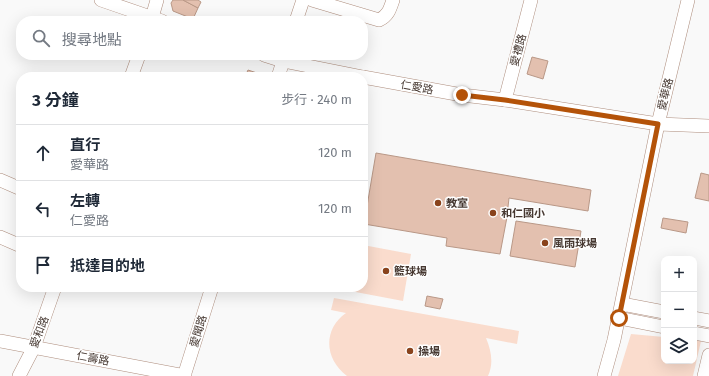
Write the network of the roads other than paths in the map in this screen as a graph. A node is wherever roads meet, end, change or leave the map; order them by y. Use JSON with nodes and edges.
{"nodes":[{"id":1,"x":101,"y":0,"type":"edge"},
{"id":2,"x":157,"y":0,"type":"edge"},
{"id":3,"x":303,"y":0,"type":"edge"},
{"id":4,"x":312,"y":0,"type":"edge"},
{"id":5,"x":393,"y":0,"type":"edge"},
{"id":6,"x":531,"y":0,"type":"edge"},
{"id":7,"x":688,"y":0,"type":"edge"},
{"id":8,"x":144,"y":16,"type":"edge"},
{"id":9,"x":155,"y":16,"type":"edge"},
{"id":10,"x":298,"y":16,"type":"edge"},
{"id":11,"x":366,"y":16,"type":"edge"},
{"id":12,"x":368,"y":17,"type":"edge"},
{"id":13,"x":137,"y":60,"type":"edge"},
{"id":14,"x":283,"y":60,"type":"edge"},
{"id":15,"x":292,"y":60,"type":"edge"},
{"id":16,"x":133,"y":72,"type":"edge"},
{"id":17,"x":280,"y":72,"type":"edge"},
{"id":18,"x":342,"y":72,"type":"edge"},
{"id":19,"x":368,"y":78,"type":"edge"},
{"id":20,"x":505,"y":100,"type":"junction"},
{"id":21,"x":658,"y":124,"type":"junction"},
{"id":22,"x":709,"y":126,"type":"edge"},
{"id":23,"x":0,"y":180,"type":"edge"},
{"id":24,"x":16,"y":187,"type":"edge"},
{"id":25,"x":0,"y":237,"type":"edge"},
{"id":26,"x":16,"y":244,"type":"edge"},
{"id":27,"x":53,"y":292,"type":"edge"},
{"id":28,"x":210,"y":292,"type":"edge"},
{"id":29,"x":622,"y":304,"type":"junction"},
{"id":30,"x":661,"y":311,"type":"edge"},
{"id":31,"x":619,"y":318,"type":"junction"},
{"id":32,"x":697,"y":319,"type":"edge"},
{"id":33,"x":709,"y":321,"type":"edge"},
{"id":34,"x":661,"y":326,"type":"edge"},
{"id":35,"x":697,"y":334,"type":"edge"},
{"id":36,"x":709,"y":336,"type":"edge"},
{"id":37,"x":0,"y":341,"type":"edge"},
{"id":38,"x":34,"y":347,"type":"junction"},
{"id":39,"x":709,"y":355,"type":"edge"},
{"id":40,"x":19,"y":376,"type":"edge"},
{"id":41,"x":184,"y":376,"type":"edge"},
{"id":42,"x":604,"y":376,"type":"edge"},
{"id":43,"x":704,"y":376,"type":"edge"}],
"edges":[{"from":1,"to":8,"type":"street"},
{"from":2,"to":9,"type":"street"},
{"from":3,"to":10,"type":"street"},
{"from":4,"to":11,"type":"street"},
{"from":5,"to":12,"type":"street"},
{"from":6,"to":20,"type":"street","name":"愛禮路"},
{"from":7,"to":21,"type":"street","name":"愛華路"},
{"from":13,"to":16,"type":"street"},
{"from":14,"to":17,"type":"street"},
{"from":15,"to":18,"type":"street","name":"仁愛路"},
{"from":19,"to":20,"type":"street","name":"仁愛路"},
{"from":20,"to":21,"type":"street","name":"仁愛路"},
{"from":21,"to":22,"type":"street","name":"仁愛路"},
{"from":21,"to":29,"type":"street","name":"愛華路"},
{"from":23,"to":24,"type":"street"},
{"from":25,"to":26,"type":"street"},
{"from":27,"to":38,"type":"street","name":"愛和路"},
{"from":28,"to":41,"type":"street","name":"愛聞路"},
{"from":29,"to":30,"type":"street"},
{"from":29,"to":31,"type":"street","name":"愛華路"},
{"from":31,"to":34,"type":"street"},
{"from":31,"to":42,"type":"street","name":"愛華路"},
{"from":32,"to":33,"type":"street"},
{"from":35,"to":36,"type":"street"},
{"from":37,"to":38,"type":"street","name":"仁壽路"},
{"from":38,"to":40,"type":"street","name":"愛和路"},
{"from":38,"to":41,"type":"street","name":"仁壽路"},
{"from":39,"to":43,"type":"street"}]}
